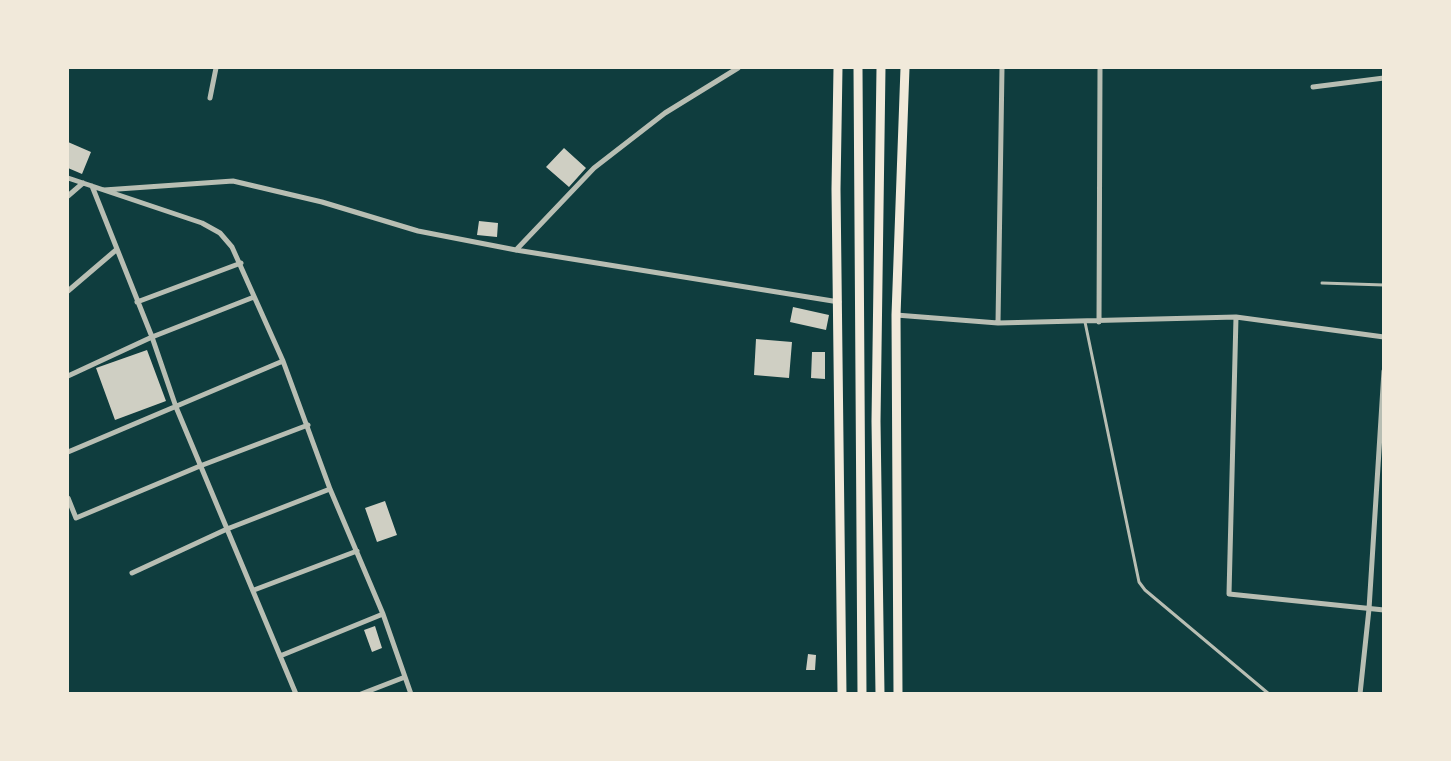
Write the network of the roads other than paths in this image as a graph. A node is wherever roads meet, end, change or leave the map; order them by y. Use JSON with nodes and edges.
{"nodes":[{"id":1,"x":216,"y":68,"type":"edge"},
{"id":2,"x":738,"y":68,"type":"edge"},
{"id":3,"x":838,"y":68,"type":"edge"},
{"id":4,"x":858,"y":68,"type":"edge"},
{"id":5,"x":881,"y":68,"type":"edge"},
{"id":6,"x":905,"y":68,"type":"edge"},
{"id":7,"x":1002,"y":68,"type":"edge"},
{"id":8,"x":1100,"y":68,"type":"edge"},
{"id":9,"x":1384,"y":78,"type":"edge"},
{"id":10,"x":1313,"y":86,"type":"dead end"},
{"id":11,"x":210,"y":98,"type":"dead end"},
{"id":12,"x":68,"y":178,"type":"edge"},
{"id":13,"x":83,"y":183,"type":"junction"},
{"id":14,"x":92,"y":186,"type":"junction"},
{"id":15,"x":104,"y":190,"type":"junction"},
{"id":16,"x":68,"y":196,"type":"edge"},
{"id":17,"x":116,"y":250,"type":"junction"},
{"id":18,"x":516,"y":250,"type":"junction"},
{"id":19,"x":241,"y":263,"type":"junction"},
{"id":20,"x":1322,"y":283,"type":"dead end"},
{"id":21,"x":1384,"y":286,"type":"edge"},
{"id":22,"x":68,"y":291,"type":"edge"},
{"id":23,"x":254,"y":297,"type":"junction"},
{"id":24,"x":137,"y":302,"type":"junction"},
{"id":25,"x":839,"y":302,"type":"junction"},
{"id":26,"x":896,"y":315,"type":"junction"},
{"id":27,"x":1236,"y":317,"type":"junction"},
{"id":28,"x":1085,"y":322,"type":"junction"},
{"id":29,"x":1099,"y":322,"type":"junction"},
{"id":30,"x":998,"y":323,"type":"junction"},
{"id":31,"x":152,"y":337,"type":"junction"},
{"id":32,"x":1384,"y":337,"type":"edge"},
{"id":33,"x":283,"y":361,"type":"junction"},
{"id":34,"x":1384,"y":371,"type":"edge"},
{"id":35,"x":68,"y":376,"type":"edge"},
{"id":36,"x":176,"y":406,"type":"junction"},
{"id":37,"x":308,"y":425,"type":"junction"},
{"id":38,"x":68,"y":452,"type":"edge"},
{"id":39,"x":200,"y":466,"type":"junction"},
{"id":40,"x":330,"y":489,"type":"junction"},
{"id":41,"x":68,"y":498,"type":"edge"},
{"id":42,"x":227,"y":529,"type":"junction"},
{"id":43,"x":357,"y":551,"type":"junction"},
{"id":44,"x":132,"y":573,"type":"dead end"},
{"id":45,"x":254,"y":590,"type":"junction"},
{"id":46,"x":1370,"y":609,"type":"junction"},
{"id":47,"x":1384,"y":610,"type":"edge"},
{"id":48,"x":383,"y":614,"type":"junction"},
{"id":49,"x":280,"y":656,"type":"junction"},
{"id":50,"x":405,"y":678,"type":"junction"},
{"id":51,"x":296,"y":694,"type":"edge"},
{"id":52,"x":361,"y":694,"type":"edge"},
{"id":53,"x":411,"y":694,"type":"edge"},
{"id":54,"x":842,"y":694,"type":"edge"},
{"id":55,"x":862,"y":694,"type":"edge"},
{"id":56,"x":880,"y":694,"type":"edge"},
{"id":57,"x":898,"y":694,"type":"edge"},
{"id":58,"x":1269,"y":694,"type":"edge"},
{"id":59,"x":1360,"y":694,"type":"edge"}],
"edges":[{"from":1,"to":11,"type":"street"},
{"from":2,"to":18,"type":"street"},
{"from":3,"to":25,"type":"main road"},
{"from":4,"to":55,"type":"main road"},
{"from":5,"to":56,"type":"main road"},
{"from":6,"to":26,"type":"main road"},
{"from":7,"to":30,"type":"street"},
{"from":8,"to":29,"type":"street"},
{"from":9,"to":10,"type":"street"},
{"from":12,"to":13,"type":"street"},
{"from":13,"to":14,"type":"street"},
{"from":13,"to":16,"type":"street"},
{"from":14,"to":15,"type":"street"},
{"from":14,"to":17,"type":"street"},
{"from":15,"to":18,"type":"street"},
{"from":15,"to":19,"type":"street"},
{"from":17,"to":22,"type":"street"},
{"from":17,"to":24,"type":"street"},
{"from":18,"to":25,"type":"street"},
{"from":19,"to":23,"type":"street"},
{"from":19,"to":24,"type":"street"},
{"from":20,"to":21,"type":"lane"},
{"from":23,"to":31,"type":"street"},
{"from":23,"to":33,"type":"street"},
{"from":24,"to":31,"type":"street"},
{"from":25,"to":54,"type":"main road"},
{"from":26,"to":30,"type":"street"},
{"from":26,"to":57,"type":"main road"},
{"from":27,"to":29,"type":"street"},
{"from":27,"to":32,"type":"street"},
{"from":27,"to":46,"type":"street"},
{"from":28,"to":29,"type":"street"},
{"from":28,"to":30,"type":"street"},
{"from":28,"to":58,"type":"lane"},
{"from":31,"to":35,"type":"street"},
{"from":31,"to":36,"type":"street"},
{"from":33,"to":36,"type":"street"},
{"from":33,"to":37,"type":"street"},
{"from":34,"to":46,"type":"street"},
{"from":36,"to":38,"type":"street"},
{"from":36,"to":39,"type":"street"},
{"from":37,"to":39,"type":"street"},
{"from":37,"to":40,"type":"street"},
{"from":39,"to":41,"type":"street"},
{"from":39,"to":42,"type":"street"},
{"from":40,"to":42,"type":"street"},
{"from":40,"to":43,"type":"street"},
{"from":42,"to":44,"type":"street"},
{"from":42,"to":45,"type":"street"},
{"from":43,"to":45,"type":"street"},
{"from":43,"to":48,"type":"street"},
{"from":45,"to":49,"type":"street"},
{"from":46,"to":47,"type":"street"},
{"from":46,"to":59,"type":"street"},
{"from":48,"to":49,"type":"street"},
{"from":48,"to":50,"type":"street"},
{"from":49,"to":51,"type":"street"},
{"from":50,"to":52,"type":"street"},
{"from":50,"to":53,"type":"street"}]}
